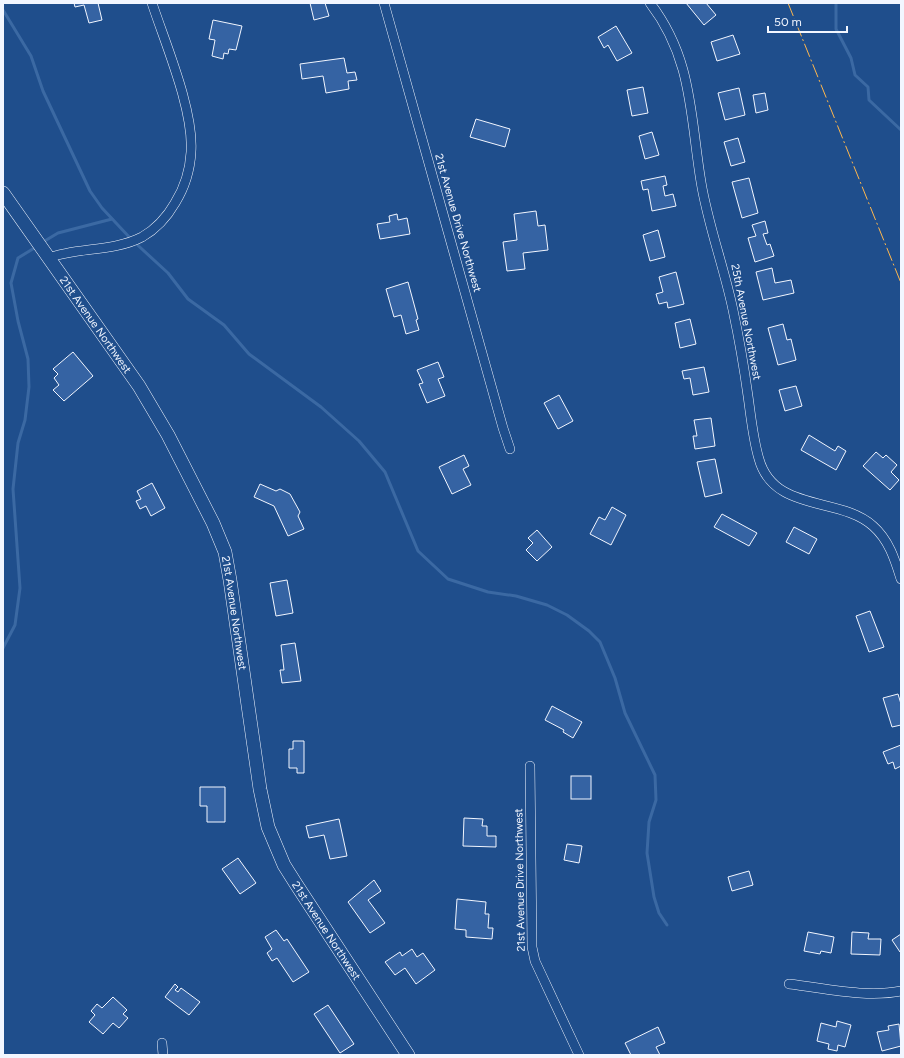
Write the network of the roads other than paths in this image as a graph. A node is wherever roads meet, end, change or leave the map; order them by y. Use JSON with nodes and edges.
{"nodes":[{"id":1,"x":152,"y":3,"type":"edge"},
{"id":2,"x":384,"y":3,"type":"edge"},
{"id":3,"x":650,"y":3,"type":"edge"},
{"id":4,"x":3,"y":193,"type":"edge"},
{"id":5,"x":48,"y":258,"type":"junction"},
{"id":6,"x":510,"y":449,"type":"dead end"},
{"id":7,"x":901,"y":579,"type":"edge"},
{"id":8,"x":530,"y":766,"type":"dead end"},
{"id":9,"x":789,"y":984,"type":"dead end"},
{"id":10,"x":901,"y":991,"type":"edge"},
{"id":11,"x":162,"y":1043,"type":"dead end"},
{"id":12,"x":163,"y":1055,"type":"edge"},
{"id":13,"x":408,"y":1055,"type":"edge"},
{"id":14,"x":579,"y":1055,"type":"edge"}],
"edges":[{"from":1,"to":5,"type":"street"},
{"from":2,"to":6,"type":"street","name":"21st Avenue Drive Northwest"},
{"from":3,"to":7,"type":"street","name":"25th Avenue Northwest"},
{"from":4,"to":5,"type":"street","name":"21st Avenue Northwest"},
{"from":5,"to":13,"type":"street","name":"21st Avenue Northwest"},
{"from":8,"to":14,"type":"street","name":"21st Avenue Drive Northwest"},
{"from":9,"to":10,"type":"street"},
{"from":11,"to":12,"type":"street"}]}
